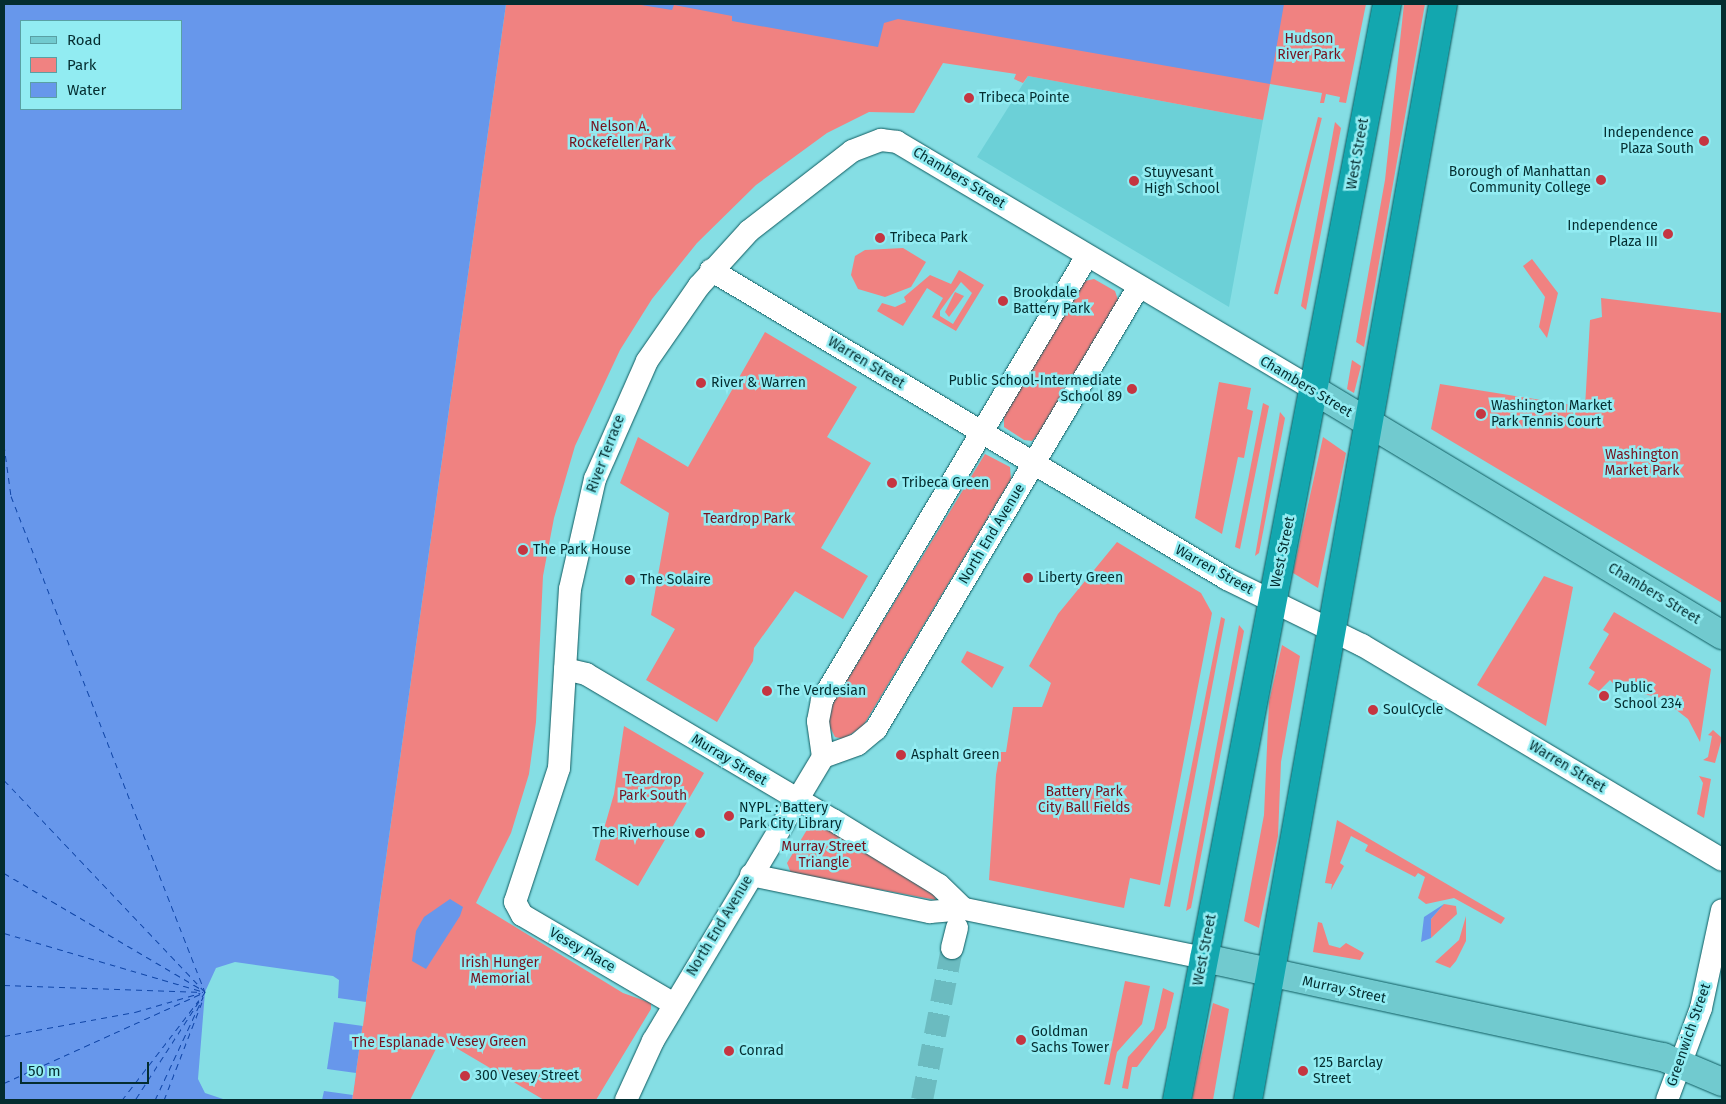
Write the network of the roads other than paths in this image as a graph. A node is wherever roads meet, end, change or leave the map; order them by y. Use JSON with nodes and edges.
{"nodes":[{"id":1,"x":1386,"y":4,"type":"edge"},
{"id":2,"x":1443,"y":4,"type":"edge"},
{"id":3,"x":890,"y":140,"type":"joint"},
{"id":4,"x":1087,"y":256,"type":"junction"},
{"id":5,"x":711,"y":270,"type":"junction"},
{"id":6,"x":1139,"y":286,"type":"junction"},
{"id":7,"x":1314,"y":390,"type":"junction"},
{"id":8,"x":1371,"y":425,"type":"junction"},
{"id":9,"x":980,"y":432,"type":"junction"},
{"id":10,"x":1034,"y":464,"type":"junction"},
{"id":11,"x":1272,"y":602,"type":"junction"},
{"id":12,"x":1332,"y":630,"type":"junction"},
{"id":13,"x":1722,"y":635,"type":"edge"},
{"id":14,"x":565,"y":669,"type":"junction"},
{"id":15,"x":823,"y":757,"type":"junction"},
{"id":16,"x":797,"y":800,"type":"junction"},
{"id":17,"x":1722,"y":860,"type":"edge"},
{"id":18,"x":750,"y":875,"type":"junction"},
{"id":19,"x":521,"y":881,"type":"joint"},
{"id":20,"x":1722,"y":910,"type":"edge"},
{"id":21,"x":957,"y":928,"type":"junction"},
{"id":22,"x":1204,"y":958,"type":"junction"},
{"id":23,"x":1271,"y":974,"type":"junction"},
{"id":24,"x":674,"y":1004,"type":"junction"},
{"id":25,"x":1681,"y":1063,"type":"junction"},
{"id":26,"x":1722,"y":1082,"type":"edge"},
{"id":27,"x":624,"y":1099,"type":"edge"},
{"id":28,"x":1176,"y":1100,"type":"edge"},
{"id":29,"x":1248,"y":1100,"type":"edge"},
{"id":30,"x":1667,"y":1100,"type":"edge"}],
"edges":[{"from":1,"to":7,"type":"highway","name":"West Street"},
{"from":2,"to":8,"type":"highway"},
{"from":3,"to":4,"type":"street","name":"Chambers Street"},
{"from":3,"to":5,"type":"street","name":"River Terrace"},
{"from":4,"to":6,"type":"street","name":"Chambers Street"},
{"from":4,"to":9,"type":"street"},
{"from":5,"to":9,"type":"street","name":"Warren Street"},
{"from":5,"to":14,"type":"street","name":"River Terrace"},
{"from":6,"to":7,"type":"street","name":"Chambers Street"},
{"from":6,"to":10,"type":"street","name":"North End Avenue"},
{"from":7,"to":8,"type":"main road","name":"Chambers Street"},
{"from":7,"to":11,"type":"highway","name":"West Street"},
{"from":8,"to":12,"type":"highway"},
{"from":8,"to":13,"type":"main road","name":"Chambers Street"},
{"from":9,"to":10,"type":"street","name":"Warren Street"},
{"from":9,"to":15,"type":"street"},
{"from":10,"to":11,"type":"street","name":"Warren Street"},
{"from":10,"to":15,"type":"street","name":"North End Avenue"},
{"from":11,"to":12,"type":"street","name":"Warren Street"},
{"from":11,"to":22,"type":"highway","name":"West Street"},
{"from":12,"to":17,"type":"street","name":"Warren Street"},
{"from":12,"to":23,"type":"highway"},
{"from":14,"to":16,"type":"street","name":"Murray Street"},
{"from":14,"to":19,"type":"street","name":"River Terrace"},
{"from":15,"to":16,"type":"street","name":"North End Avenue"},
{"from":16,"to":18,"type":"street","name":"North End Avenue"},
{"from":16,"to":21,"type":"street","name":"Murray Street"},
{"from":18,"to":21,"type":"street","name":"Murray Street"},
{"from":18,"to":24,"type":"street","name":"North End Avenue"},
{"from":19,"to":24,"type":"street","name":"Vesey Place"},
{"from":20,"to":25,"type":"street","name":"Greenwich Street"},
{"from":21,"to":22,"type":"street","name":"Murray Street"},
{"from":22,"to":23,"type":"main road","name":"Murray Street"},
{"from":22,"to":28,"type":"highway","name":"West Street"},
{"from":23,"to":25,"type":"main road","name":"Murray Street"},
{"from":23,"to":29,"type":"highway"},
{"from":24,"to":27,"type":"street","name":"North End Avenue"},
{"from":25,"to":26,"type":"main road","name":"Murray Street"},
{"from":25,"to":30,"type":"street","name":"Greenwich Street"}]}
